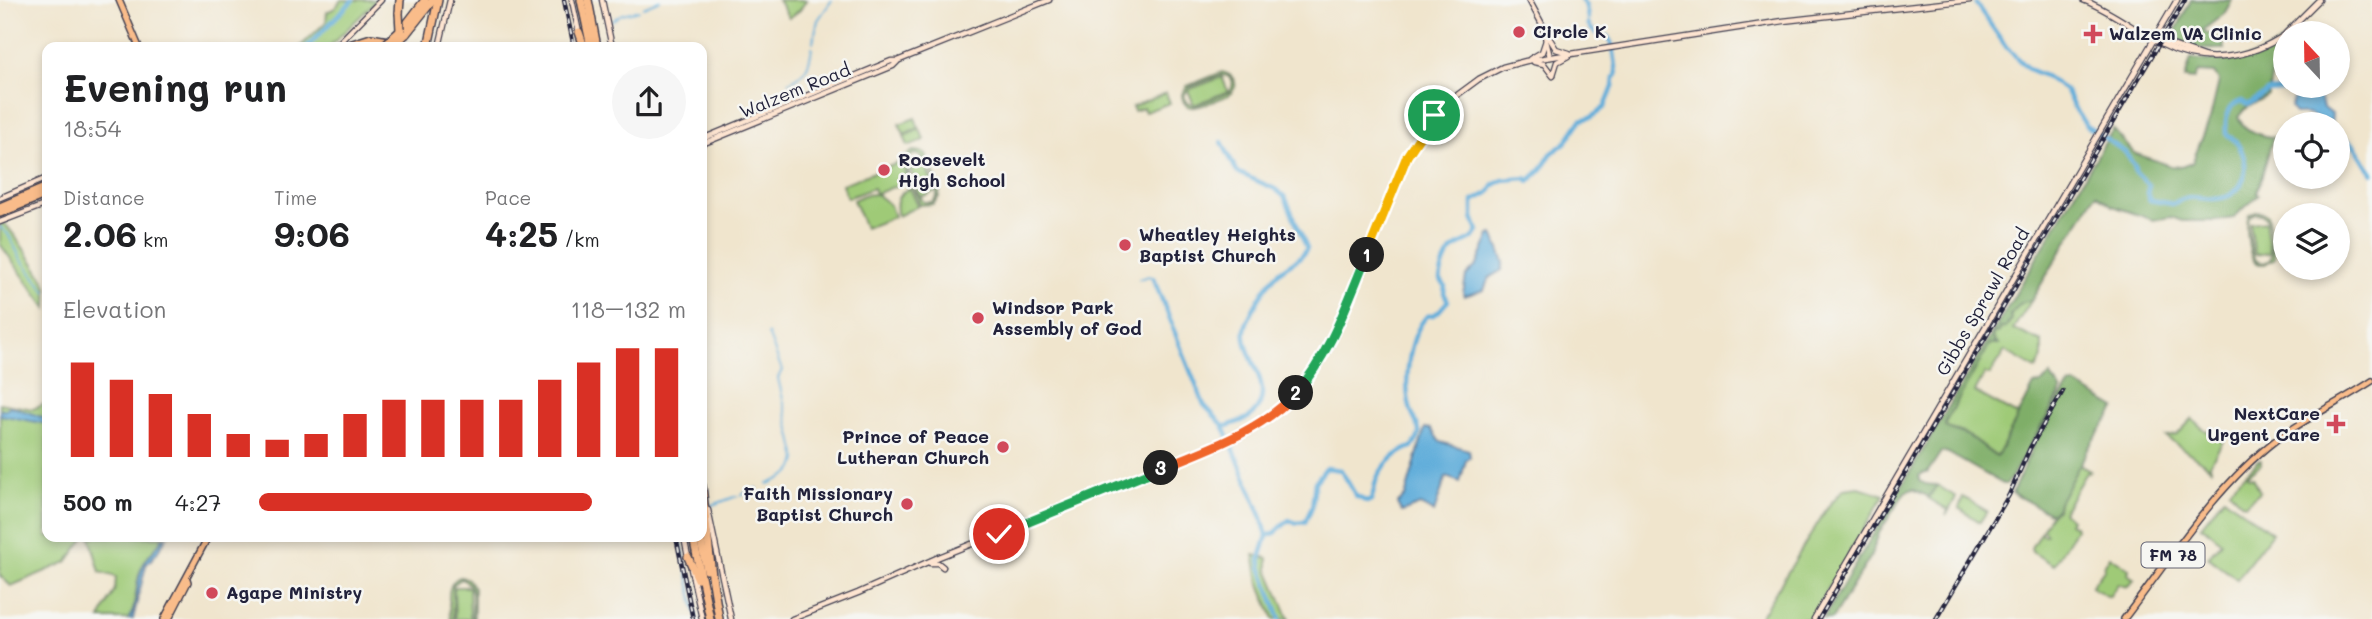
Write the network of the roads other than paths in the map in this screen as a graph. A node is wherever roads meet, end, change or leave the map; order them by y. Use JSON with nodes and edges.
{"nodes":[{"id":1,"x":119,"y":0,"type":"edge"},
{"id":2,"x":382,"y":0,"type":"edge"},
{"id":3,"x":425,"y":0,"type":"edge"},
{"id":4,"x":435,"y":0,"type":"edge"},
{"id":5,"x":450,"y":0,"type":"edge"},
{"id":6,"x":572,"y":0,"type":"edge"},
{"id":7,"x":581,"y":0,"type":"edge"},
{"id":8,"x":588,"y":0,"type":"edge"},
{"id":9,"x":602,"y":0,"type":"edge"},
{"id":10,"x":1049,"y":0,"type":"edge"},
{"id":11,"x":1529,"y":0,"type":"edge"},
{"id":12,"x":1970,"y":0,"type":"edge"},
{"id":13,"x":2083,"y":0,"type":"edge"},
{"id":14,"x":2177,"y":0,"type":"edge"},
{"id":15,"x":2319,"y":0,"type":"edge"},
{"id":16,"x":400,"y":5,"type":"edge"},
{"id":17,"x":2299,"y":21,"type":"edge"},
{"id":18,"x":1544,"y":28,"type":"junction"},
{"id":19,"x":2159,"y":30,"type":"junction"},
{"id":20,"x":404,"y":32,"type":"junction"},
{"id":21,"x":579,"y":32,"type":"joint"},
{"id":22,"x":2142,"y":32,"type":"junction"},
{"id":23,"x":1546,"y":38,"type":"junction"},
{"id":24,"x":2157,"y":40,"type":"junction"},
{"id":25,"x":137,"y":42,"type":"edge"},
{"id":26,"x":340,"y":42,"type":"edge"},
{"id":27,"x":359,"y":42,"type":"edge"},
{"id":28,"x":389,"y":42,"type":"edge"},
{"id":29,"x":391,"y":42,"type":"edge"},
{"id":30,"x":395,"y":42,"type":"edge"},
{"id":31,"x":402,"y":42,"type":"edge"},
{"id":32,"x":429,"y":42,"type":"edge"},
{"id":33,"x":440,"y":42,"type":"edge"},
{"id":34,"x":582,"y":42,"type":"edge"},
{"id":35,"x":590,"y":42,"type":"edge"},
{"id":36,"x":596,"y":42,"type":"edge"},
{"id":37,"x":610,"y":42,"type":"edge"},
{"id":38,"x":2273,"y":42,"type":"edge"},
{"id":39,"x":2148,"y":48,"type":"junction"},
{"id":40,"x":1573,"y":53,"type":"junction"},
{"id":41,"x":1550,"y":57,"type":"junction"},
{"id":42,"x":897,"y":61,"type":"junction"},
{"id":43,"x":1526,"y":61,"type":"junction"},
{"id":44,"x":839,"y":84,"type":"junction"},
{"id":45,"x":824,"y":95,"type":"junction"},
{"id":46,"x":738,"y":125,"type":"junction"},
{"id":47,"x":724,"y":135,"type":"junction"},
{"id":48,"x":707,"y":139,"type":"edge"},
{"id":49,"x":707,"y":140,"type":"edge"},
{"id":50,"x":42,"y":180,"type":"edge"},
{"id":51,"x":42,"y":189,"type":"edge"},
{"id":52,"x":42,"y":196,"type":"edge"},
{"id":53,"x":0,"y":198,"type":"edge"},
{"id":54,"x":0,"y":205,"type":"edge"},
{"id":55,"x":42,"y":206,"type":"edge"},
{"id":56,"x":0,"y":213,"type":"edge"},
{"id":57,"x":1,"y":222,"type":"edge"},
{"id":58,"x":2372,"y":382,"type":"edge"},
{"id":59,"x":1247,"y":431,"type":"junction"},
{"id":60,"x":1218,"y":445,"type":"junction"},
{"id":61,"x":707,"y":507,"type":"edge"},
{"id":62,"x":707,"y":535,"type":"edge"},
{"id":63,"x":206,"y":542,"type":"edge"},
{"id":64,"x":685,"y":542,"type":"edge"},
{"id":65,"x":694,"y":542,"type":"edge"},
{"id":66,"x":701,"y":542,"type":"edge"},
{"id":67,"x":688,"y":557,"type":"junction"},
{"id":68,"x":919,"y":565,"type":"junction"},
{"id":69,"x":943,"y":567,"type":"dead end"},
{"id":70,"x":705,"y":596,"type":"junction"},
{"id":71,"x":166,"y":619,"type":"edge"},
{"id":72,"x":702,"y":619,"type":"edge"},
{"id":73,"x":710,"y":619,"type":"edge"},
{"id":74,"x":718,"y":619,"type":"edge"},
{"id":75,"x":731,"y":619,"type":"edge"},
{"id":76,"x":792,"y":619,"type":"edge"},
{"id":77,"x":1814,"y":619,"type":"edge"},
{"id":78,"x":2124,"y":619,"type":"edge"}],
"edges":[{"from":1,"to":25,"type":"main road"},
{"from":2,"to":26,"type":"main road"},
{"from":3,"to":20,"type":"highway"},
{"from":4,"to":20,"type":"highway"},
{"from":4,"to":32,"type":"highway"},
{"from":5,"to":33,"type":"main road"},
{"from":6,"to":21,"type":"main road"},
{"from":7,"to":35,"type":"highway"},
{"from":8,"to":36,"type":"highway"},
{"from":9,"to":37,"type":"main road"},
{"from":10,"to":42,"type":"main road","name":"Walzem Road"},
{"from":11,"to":18,"type":"main road"},
{"from":12,"to":40,"type":"main road"},
{"from":13,"to":22,"type":"main road"},
{"from":14,"to":19,"type":"main road","name":"Gibbs Sprawl Road"},
{"from":15,"to":17,"type":"main road"},
{"from":16,"to":31,"type":"highway","bridge":true},
{"from":18,"to":23,"type":"main road"},
{"from":18,"to":40,"type":"main road"},
{"from":19,"to":22,"type":"main road"},
{"from":19,"to":24,"type":"main road","name":"Gibbs Sprawl Road"},
{"from":20,"to":28,"type":"highway","bridge":true},
{"from":20,"to":30,"type":"highway","bridge":true},
{"from":21,"to":34,"type":"highway"},
{"from":22,"to":24,"type":"main road"},
{"from":22,"to":39,"type":"main road"},
{"from":23,"to":41,"type":"main road"},
{"from":23,"to":43,"type":"main road"},
{"from":24,"to":38,"type":"main road"},
{"from":24,"to":39,"type":"main road","name":"Gibbs Sprawl Road"},
{"from":27,"to":29,"type":"highway"},
{"from":39,"to":77,"type":"main road","name":"Gibbs Sprawl Road"},
{"from":40,"to":41,"type":"main road"},
{"from":40,"to":43,"type":"main road"},
{"from":41,"to":43,"type":"main road"},
{"from":42,"to":44,"type":"main road","name":"Walzem Road"},
{"from":42,"to":45,"type":"main road","name":"Walzem Road"},
{"from":43,"to":59,"type":"main road"},
{"from":44,"to":45,"type":"main road"},
{"from":44,"to":46,"type":"main road","name":"Walzem Road"},
{"from":45,"to":47,"type":"main road","name":"Walzem Road"},
{"from":46,"to":47,"type":"main road"},
{"from":46,"to":48,"type":"main road","name":"Walzem Road"},
{"from":47,"to":49,"type":"main road","name":"Walzem Road"},
{"from":50,"to":53,"type":"main road"},
{"from":51,"to":54,"type":"highway"},
{"from":52,"to":56,"type":"highway"},
{"from":55,"to":57,"type":"main road"},
{"from":58,"to":78,"type":"main road","number":"FM 78"},
{"from":59,"to":60,"type":"main road"},
{"from":59,"to":60,"type":"main road"},
{"from":60,"to":68,"type":"main road"},
{"from":61,"to":75,"type":"main road"},
{"from":62,"to":74,"type":"highway"},
{"from":63,"to":71,"type":"main road"},
{"from":64,"to":67,"type":"main road"},
{"from":65,"to":70,"type":"highway"},
{"from":66,"to":74,"type":"highway"},
{"from":67,"to":70,"type":"highway"},
{"from":67,"to":72,"type":"main road"},
{"from":68,"to":69,"type":"main road"},
{"from":68,"to":76,"type":"main road"},
{"from":70,"to":73,"type":"highway"}]}
